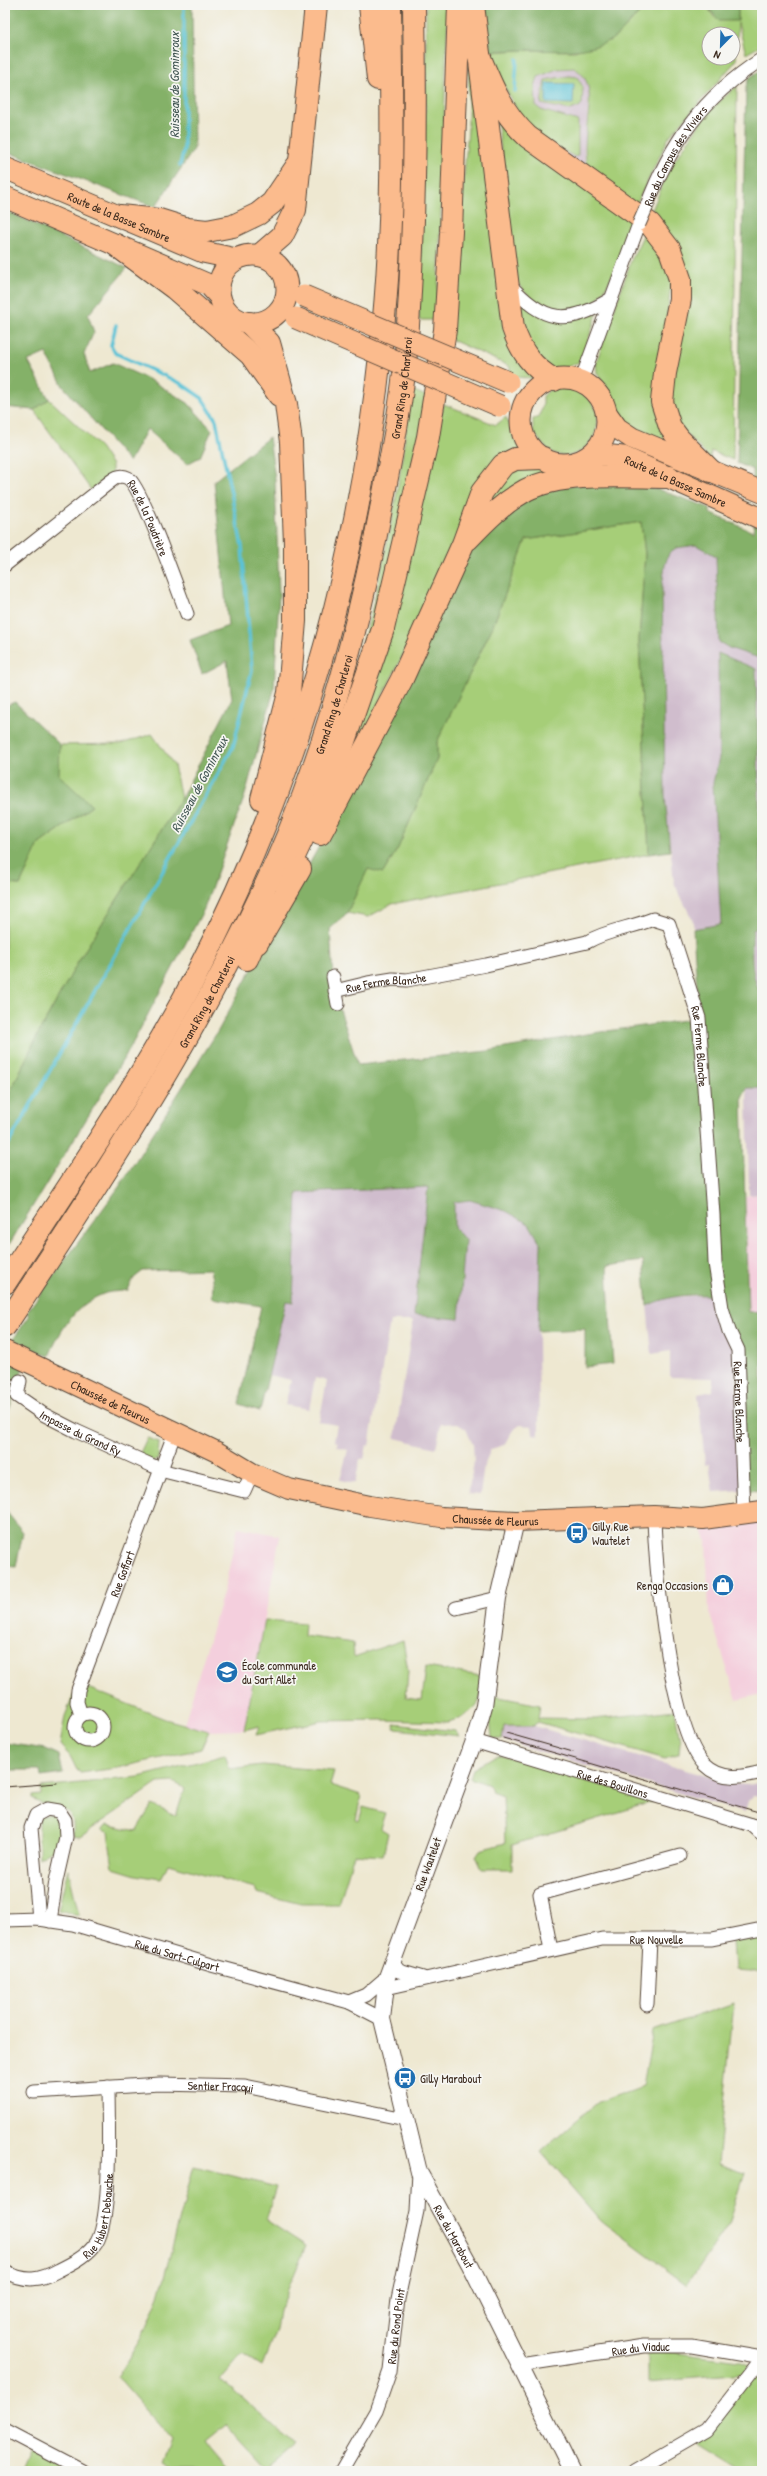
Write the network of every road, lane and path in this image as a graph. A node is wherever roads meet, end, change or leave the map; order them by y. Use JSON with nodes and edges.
{"nodes":[{"id":1,"x":316,"y":5,"type":"edge"},
{"id":2,"x":370,"y":5,"type":"edge"},
{"id":3,"x":390,"y":5,"type":"edge"},
{"id":4,"x":414,"y":5,"type":"edge"},
{"id":5,"x":459,"y":5,"type":"edge"},
{"id":6,"x":473,"y":5,"type":"edge"},
{"id":7,"x":478,"y":53,"type":"junction"},
{"id":8,"x":762,"y":59,"type":"edge"},
{"id":9,"x":390,"y":151,"type":"junction"},
{"id":10,"x":298,"y":165,"type":"junction"},
{"id":11,"x":5,"y":168,"type":"edge"},
{"id":12,"x":5,"y":197,"type":"edge"},
{"id":13,"x":120,"y":216,"type":"junction"},
{"id":14,"x":116,"y":245,"type":"junction"},
{"id":15,"x":260,"y":255,"type":"junction"},
{"id":16,"x":236,"y":259,"type":"junction"},
{"id":17,"x":286,"y":282,"type":"junction"},
{"id":18,"x":509,"y":283,"type":"junction"},
{"id":19,"x":220,"y":296,"type":"junction"},
{"id":20,"x":611,"y":298,"type":"junction"},
{"id":21,"x":272,"y":317,"type":"junction"},
{"id":22,"x":249,"y":323,"type":"junction"},
{"id":23,"x":581,"y":381,"type":"junction"},
{"id":24,"x":548,"y":382,"type":"junction"},
{"id":25,"x":286,"y":404,"type":"junction"},
{"id":26,"x":607,"y":414,"type":"junction"},
{"id":27,"x":521,"y":423,"type":"junction"},
{"id":28,"x":588,"y":457,"type":"junction"},
{"id":29,"x":543,"y":458,"type":"junction"},
{"id":30,"x":711,"y":471,"type":"junction"},
{"id":31,"x":669,"y":477,"type":"junction"},
{"id":32,"x":762,"y":492,"type":"edge"},
{"id":33,"x":762,"y":519,"type":"edge"},
{"id":34,"x":463,"y":544,"type":"junction"},
{"id":35,"x":5,"y":566,"type":"edge"},
{"id":36,"x":187,"y":614,"type":"dead end"},
{"id":37,"x":244,"y":877,"type":"junction"},
{"id":38,"x":247,"y":959,"type":"junction"},
{"id":39,"x":333,"y":977,"type":"dead end"},
{"id":40,"x":216,"y":988,"type":"junction"},
{"id":41,"x":335,"y":991,"type":"junction"},
{"id":42,"x":338,"y":1004,"type":"dead end"},
{"id":43,"x":5,"y":1283,"type":"edge"},
{"id":44,"x":5,"y":1326,"type":"edge"},
{"id":45,"x":5,"y":1351,"type":"edge"},
{"id":46,"x":20,"y":1381,"type":"dead end"},
{"id":47,"x":175,"y":1432,"type":"junction"},
{"id":48,"x":216,"y":1452,"type":"junction"},
{"id":49,"x":161,"y":1468,"type":"junction"},
{"id":50,"x":252,"y":1473,"type":"junction"},
{"id":51,"x":338,"y":1499,"type":"junction"},
{"id":52,"x":753,"y":1506,"type":"edge"},
{"id":53,"x":654,"y":1516,"type":"junction"},
{"id":54,"x":516,"y":1521,"type":"junction"},
{"id":55,"x":498,"y":1598,"type":"junction"},
{"id":56,"x":456,"y":1608,"type":"dead end"},
{"id":57,"x":81,"y":1716,"type":"dead end"},
{"id":58,"x":474,"y":1741,"type":"junction"},
{"id":59,"x":762,"y":1772,"type":"edge"},
{"id":60,"x":757,"y":1826,"type":"edge"},
{"id":61,"x":762,"y":1834,"type":"edge"},
{"id":62,"x":680,"y":1856,"type":"dead end"},
{"id":63,"x":5,"y":1920,"type":"edge"},
{"id":64,"x":44,"y":1920,"type":"junction"},
{"id":65,"x":762,"y":1929,"type":"edge"},
{"id":66,"x":650,"y":1940,"type":"junction"},
{"id":67,"x":551,"y":1950,"type":"junction"},
{"id":68,"x":388,"y":1976,"type":"junction"},
{"id":69,"x":423,"y":1978,"type":"junction"},
{"id":70,"x":349,"y":2002,"type":"junction"},
{"id":71,"x":647,"y":2004,"type":"dead end"},
{"id":72,"x":382,"y":2019,"type":"junction"},
{"id":73,"x":108,"y":2087,"type":"junction"},
{"id":74,"x":34,"y":2092,"type":"dead end"},
{"id":75,"x":405,"y":2119,"type":"junction"},
{"id":76,"x":419,"y":2172,"type":"junction"},
{"id":77,"x":5,"y":2272,"type":"edge"},
{"id":78,"x":762,"y":2358,"type":"edge"},
{"id":79,"x":520,"y":2365,"type":"junction"},
{"id":80,"x":5,"y":2430,"type":"edge"},
{"id":81,"x":83,"y":2471,"type":"edge"},
{"id":82,"x":341,"y":2471,"type":"edge"},
{"id":83,"x":572,"y":2471,"type":"edge"},
{"id":84,"x":635,"y":2471,"type":"edge"}],
"edges":[{"from":1,"to":10,"type":"highway"},
{"from":2,"to":9,"type":"highway"},
{"from":3,"to":9,"type":"highway","name":"Grand Ring de Charleroi"},
{"from":4,"to":40,"type":"highway","name":"Grand Ring de Charleroi"},
{"from":5,"to":38,"type":"highway"},
{"from":6,"to":7,"type":"highway"},
{"from":7,"to":18,"type":"highway"},
{"from":7,"to":30,"type":"highway"},
{"from":8,"to":20,"type":"street","name":"Rue du Campus des Viviers","bridge":true},
{"from":9,"to":37,"type":"highway","name":"Grand Ring de Charleroi"},
{"from":10,"to":13,"type":"highway"},
{"from":10,"to":15,"type":"highway"},
{"from":11,"to":13,"type":"highway","name":"Route de la Basse Sambre"},
{"from":12,"to":14,"type":"highway"},
{"from":13,"to":16,"type":"highway","name":"Route de la Basse Sambre"},
{"from":14,"to":19,"type":"highway"},
{"from":14,"to":25,"type":"highway"},
{"from":15,"to":16,"type":"highway"},
{"from":15,"to":17,"type":"highway"},
{"from":16,"to":19,"type":"highway"},
{"from":17,"to":21,"type":"highway"},
{"from":17,"to":24,"type":"highway","bridge":true},
{"from":18,"to":20,"type":"street"},
{"from":18,"to":24,"type":"highway"},
{"from":19,"to":22,"type":"highway"},
{"from":20,"to":23,"type":"street","name":"Rue du Campus des Viviers"},
{"from":21,"to":22,"type":"highway"},
{"from":21,"to":27,"type":"highway","bridge":true},
{"from":22,"to":25,"type":"highway"},
{"from":23,"to":24,"type":"highway"},
{"from":23,"to":26,"type":"highway"},
{"from":24,"to":27,"type":"highway"},
{"from":25,"to":37,"type":"highway"},
{"from":26,"to":28,"type":"highway"},
{"from":26,"to":30,"type":"highway","name":"Route de la Basse Sambre"},
{"from":27,"to":29,"type":"highway"},
{"from":28,"to":29,"type":"highway"},
{"from":28,"to":31,"type":"highway","name":"Route de la Basse Sambre"},
{"from":29,"to":34,"type":"highway"},
{"from":30,"to":32,"type":"highway","name":"Route de la Basse Sambre"},
{"from":31,"to":33,"type":"highway","name":"Route de la Basse Sambre"},
{"from":31,"to":34,"type":"highway"},
{"from":34,"to":38,"type":"highway"},
{"from":35,"to":36,"type":"street","name":"Rue de la Poudrière"},
{"from":37,"to":43,"type":"highway","name":"Grand Ring de Charleroi"},
{"from":38,"to":40,"type":"highway"},
{"from":39,"to":41,"type":"street","name":"Rue Ferme Blanche"},
{"from":40,"to":44,"type":"highway","name":"Grand Ring de Charleroi"},
{"from":41,"to":42,"type":"street","name":"Rue Ferme Blanche"},
{"from":41,"to":52,"type":"street","name":"Rue Ferme Blanche"},
{"from":45,"to":47,"type":"main road","name":"Chaussée de Fleurus"},
{"from":46,"to":49,"type":"street","name":"Impasse du Grand Ry"},
{"from":47,"to":48,"type":"main road","name":"Chaussée de Fleurus"},
{"from":47,"to":49,"type":"street","name":"Rue Goffart"},
{"from":48,"to":50,"type":"main road","name":"Chaussée de Fleurus"},
{"from":48,"to":51,"type":"main road","name":"Chaussée de Fleurus"},
{"from":49,"to":50,"type":"street"},
{"from":49,"to":57,"type":"street","name":"Rue Goffart"},
{"from":50,"to":51,"type":"main road","name":"Chaussée de Fleurus"},
{"from":51,"to":54,"type":"main road","name":"Chaussée de Fleurus"},
{"from":52,"to":53,"type":"main road","name":"Chaussée de Fleurus"},
{"from":53,"to":54,"type":"main road","name":"Chaussée de Fleurus"},
{"from":53,"to":59,"type":"street"},
{"from":54,"to":55,"type":"street"},
{"from":55,"to":56,"type":"street"},
{"from":55,"to":58,"type":"street","name":"Rue Wautelet"},
{"from":58,"to":60,"type":"street","name":"Rue des Bouillons"},
{"from":58,"to":68,"type":"street","name":"Rue Wautelet"},
{"from":60,"to":61,"type":"street","name":"Rue des Bouillons"},
{"from":62,"to":67,"type":"street"},
{"from":63,"to":64,"type":"street","name":"Rue du Sart-Culpart"},
{"from":64,"to":64,"type":"street"},
{"from":64,"to":70,"type":"street","name":"Rue du Sart-Culpart"},
{"from":65,"to":66,"type":"street","name":"Rue Nouvelle"},
{"from":66,"to":67,"type":"street","name":"Rue Nouvelle"},
{"from":66,"to":71,"type":"street"},
{"from":67,"to":69,"type":"street","name":"Rue Nouvelle"},
{"from":68,"to":69,"type":"street","name":"Rue Nouvelle"},
{"from":68,"to":69,"type":"street"},
{"from":68,"to":70,"type":"street"},
{"from":68,"to":72,"type":"street","name":"Rue du Marabout"},
{"from":70,"to":72,"type":"street","name":"Rue du Sart-Culpart"},
{"from":72,"to":75,"type":"street","name":"Rue du Marabout"},
{"from":73,"to":74,"type":"street","name":"Sentier Fracqui"},
{"from":73,"to":75,"type":"street","name":"Sentier Fracqui"},
{"from":73,"to":77,"type":"street","name":"Rue Hubert Debauche"},
{"from":75,"to":76,"type":"street","name":"Rue du Marabout"},
{"from":76,"to":79,"type":"street","name":"Rue du Marabout"},
{"from":76,"to":82,"type":"street","name":"Rue du Rond Point"},
{"from":78,"to":79,"type":"street","name":"Rue du Viaduc"},
{"from":78,"to":84,"type":"street"},
{"from":79,"to":83,"type":"street","name":"Rue du Marabout"},
{"from":80,"to":81,"type":"street"}]}
